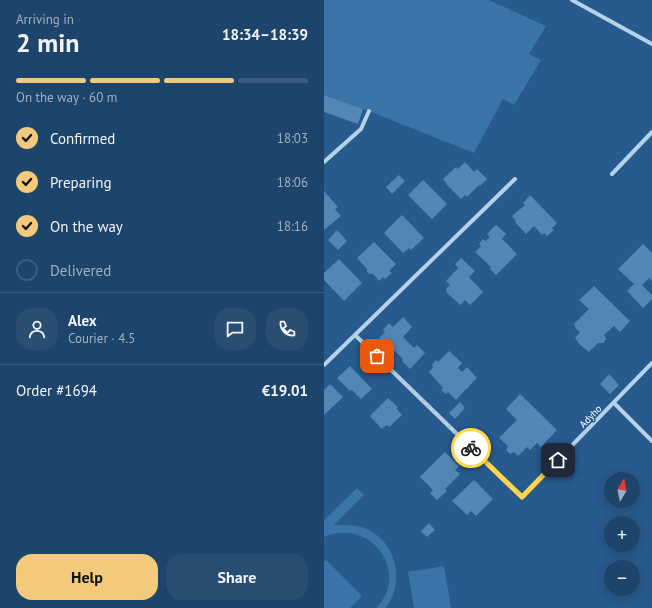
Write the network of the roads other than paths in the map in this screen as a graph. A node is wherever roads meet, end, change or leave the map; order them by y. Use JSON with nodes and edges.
{"nodes":[{"id":1,"x":572,"y":0,"type":"edge"},
{"id":2,"x":652,"y":44,"type":"edge"},
{"id":3,"x":369,"y":111,"type":"dead end"},
{"id":4,"x":652,"y":132,"type":"edge"},
{"id":5,"x":324,"y":162,"type":"edge"},
{"id":6,"x":612,"y":174,"type":"dead end"},
{"id":7,"x":515,"y":179,"type":"dead end"},
{"id":8,"x":355,"y":335,"type":"junction"},
{"id":9,"x":652,"y":363,"type":"edge"},
{"id":10,"x":324,"y":365,"type":"edge"},
{"id":11,"x":614,"y":403,"type":"junction"},
{"id":12,"x":652,"y":441,"type":"edge"}],
"edges":[{"from":1,"to":2,"type":"street"},
{"from":3,"to":5,"type":"street"},
{"from":4,"to":6,"type":"street"},
{"from":7,"to":8,"type":"street"},
{"from":8,"to":10,"type":"street"},
{"from":8,"to":11,"type":"street","name":"Adyho"},
{"from":9,"to":11,"type":"street","name":"Adyho"},
{"from":11,"to":12,"type":"street","name":"Adyho"}]}
